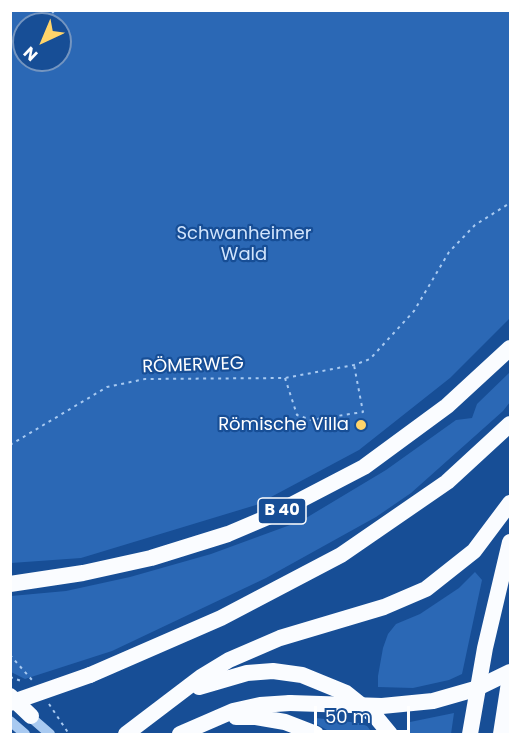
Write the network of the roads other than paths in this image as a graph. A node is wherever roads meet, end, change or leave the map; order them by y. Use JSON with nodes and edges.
{"nodes":[{"id":1,"x":510,"y":348,"type":"edge"},
{"id":2,"x":510,"y":424,"type":"edge"},
{"id":3,"x":510,"y":503,"type":"edge"},
{"id":4,"x":510,"y":542,"type":"edge"},
{"id":5,"x":10,"y":584,"type":"edge"},
{"id":6,"x":510,"y":672,"type":"edge"},
{"id":7,"x":510,"y":676,"type":"edge"},
{"id":8,"x":179,"y":695,"type":"junction"},
{"id":9,"x":10,"y":696,"type":"edge"},
{"id":10,"x":10,"y":702,"type":"edge"},
{"id":11,"x":31,"y":717,"type":"junction"},
{"id":12,"x":214,"y":719,"type":"junction"},
{"id":13,"x":10,"y":721,"type":"edge"},
{"id":14,"x":25,"y":735,"type":"edge"},
{"id":15,"x":50,"y":735,"type":"edge"},
{"id":16,"x":126,"y":735,"type":"edge"},
{"id":17,"x":180,"y":735,"type":"edge"},
{"id":18,"x":316,"y":735,"type":"edge"},
{"id":19,"x":390,"y":735,"type":"edge"},
{"id":20,"x":470,"y":735,"type":"edge"},
{"id":21,"x":501,"y":735,"type":"edge"}],
"edges":[{"from":1,"to":5,"type":"highway","number":"B 40"},
{"from":2,"to":10,"type":"highway","bridge":true},
{"from":3,"to":8,"type":"highway"},
{"from":4,"to":20,"type":"highway"},
{"from":6,"to":12,"type":"highway","bridge":true},
{"from":7,"to":21,"type":"highway"},
{"from":8,"to":16,"type":"highway"},
{"from":8,"to":19,"type":"highway"},
{"from":9,"to":11,"type":"highway"},
{"from":10,"to":11,"type":"street"},
{"from":11,"to":15,"type":"street"},
{"from":12,"to":17,"type":"highway"},
{"from":12,"to":18,"type":"highway"},
{"from":13,"to":14,"type":"street"}]}
